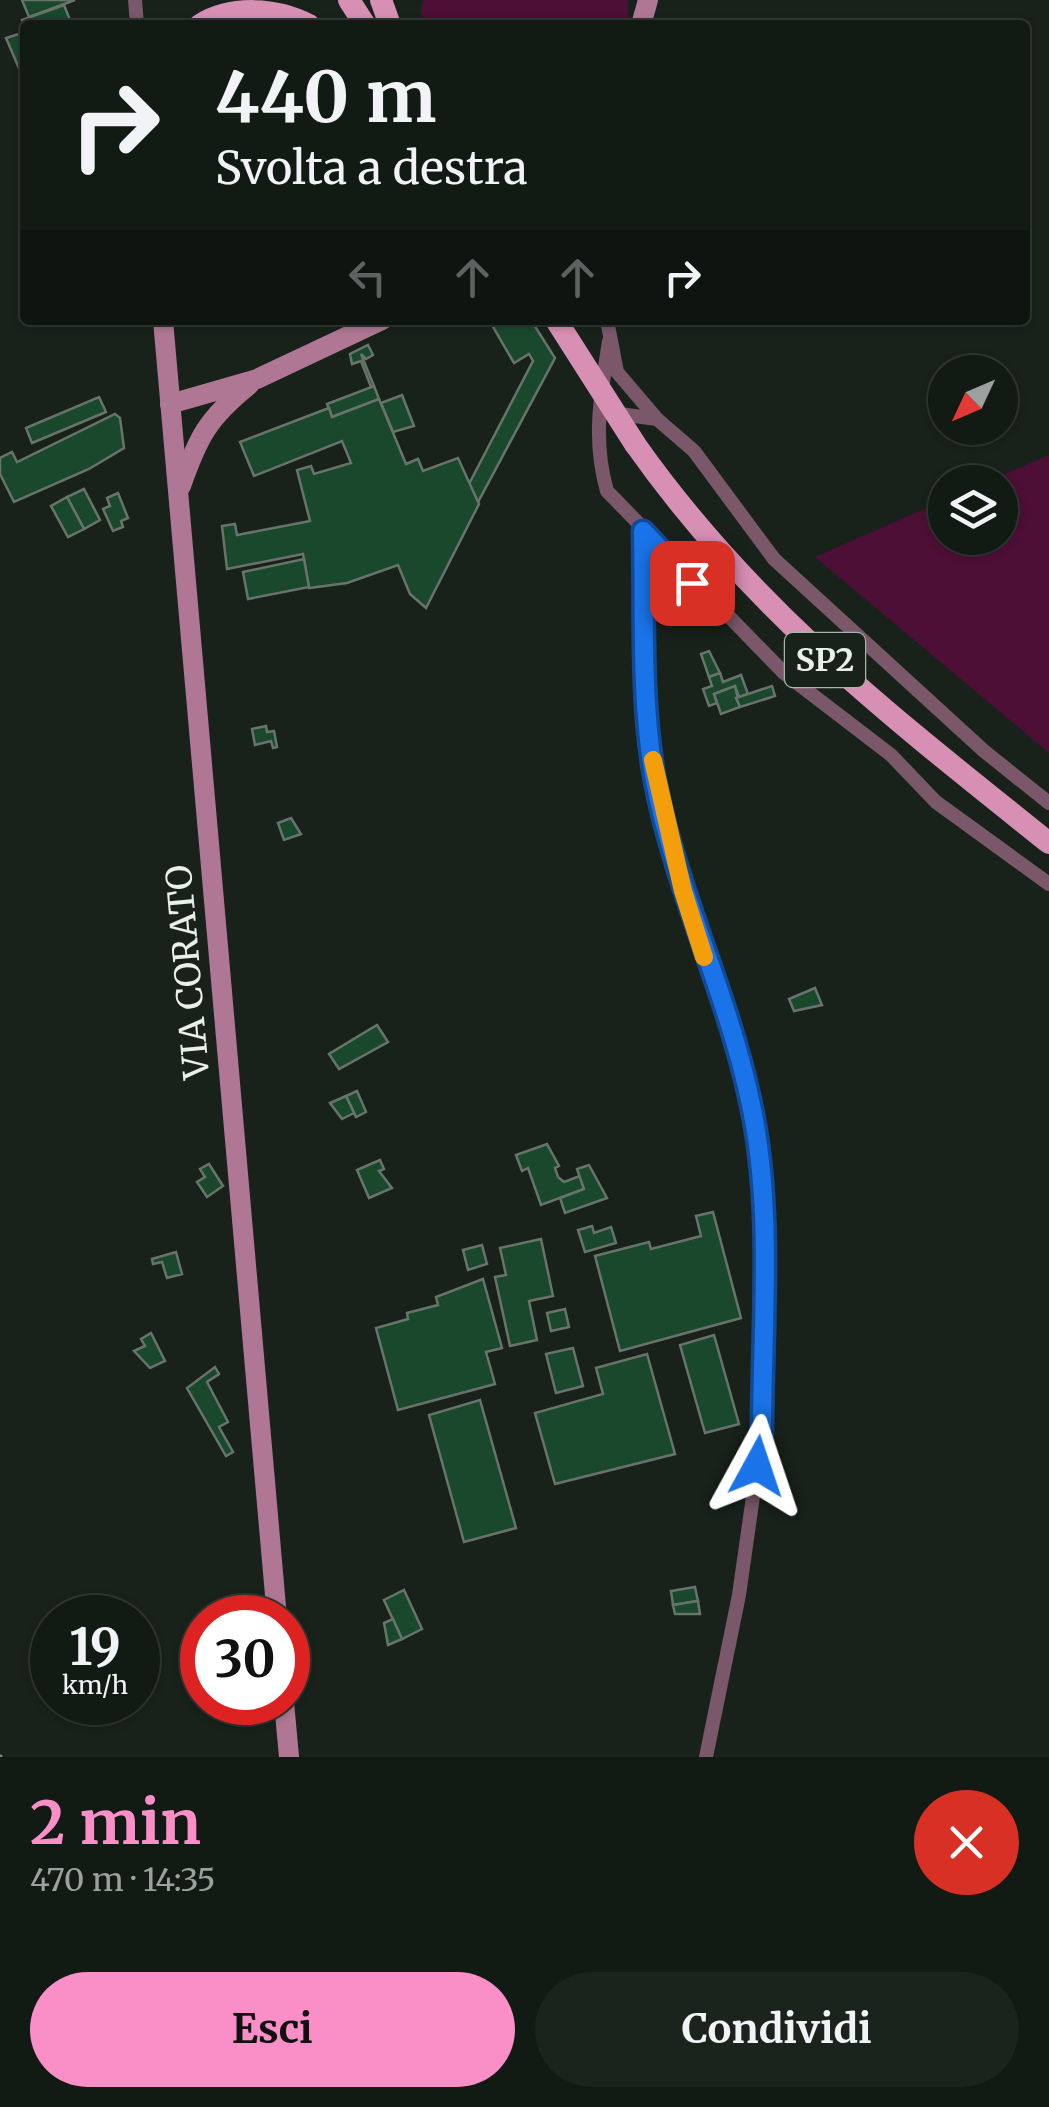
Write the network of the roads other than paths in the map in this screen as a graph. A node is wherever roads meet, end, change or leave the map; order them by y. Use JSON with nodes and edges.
{"nodes":[{"id":1,"x":208,"y":15,"type":"edge"},
{"id":2,"x":296,"y":20,"type":"edge"},
{"id":3,"x":163,"y":325,"type":"edge"},
{"id":4,"x":371,"y":325,"type":"edge"},
{"id":5,"x":559,"y":325,"type":"edge"},
{"id":6,"x":607,"y":325,"type":"edge"},
{"id":7,"x":609,"y":341,"type":"junction"},
{"id":8,"x":257,"y":379,"type":"junction"},
{"id":9,"x":170,"y":404,"type":"junction"},
{"id":10,"x":213,"y":414,"type":"junction"},
{"id":11,"x":657,"y":420,"type":"junction"},
{"id":12,"x":596,"y":426,"type":"junction"},
{"id":13,"x":178,"y":493,"type":"junction"},
{"id":14,"x":643,"y":531,"type":"junction"},
{"id":15,"x":1049,"y":803,"type":"edge"},
{"id":16,"x":1049,"y":842,"type":"edge"},
{"id":17,"x":1049,"y":884,"type":"edge"},
{"id":18,"x":275,"y":1595,"type":"edge"},
{"id":19,"x":286,"y":1725,"type":"edge"},
{"id":20,"x":289,"y":1757,"type":"edge"},
{"id":21,"x":706,"y":1757,"type":"edge"}],
"edges":[{"from":1,"to":2,"type":"main road"},
{"from":3,"to":9,"type":"main road","name":"VIA CORATO"},
{"from":4,"to":8,"type":"main road"},
{"from":5,"to":16,"type":"main road","number":"SP2","bridge":true},
{"from":6,"to":7,"type":"street"},
{"from":7,"to":11,"type":"street"},
{"from":7,"to":12,"type":"street"},
{"from":8,"to":9,"type":"main road"},
{"from":8,"to":10,"type":"main road"},
{"from":9,"to":10,"type":"main road"},
{"from":9,"to":13,"type":"main road","name":"VIA CORATO"},
{"from":10,"to":13,"type":"main road"},
{"from":11,"to":12,"type":"street"},
{"from":11,"to":15,"type":"street"},
{"from":12,"to":14,"type":"street"},
{"from":13,"to":18,"type":"main road","name":"VIA CORATO"},
{"from":14,"to":17,"type":"street"},
{"from":14,"to":21,"type":"street"},
{"from":19,"to":20,"type":"main road"}]}
